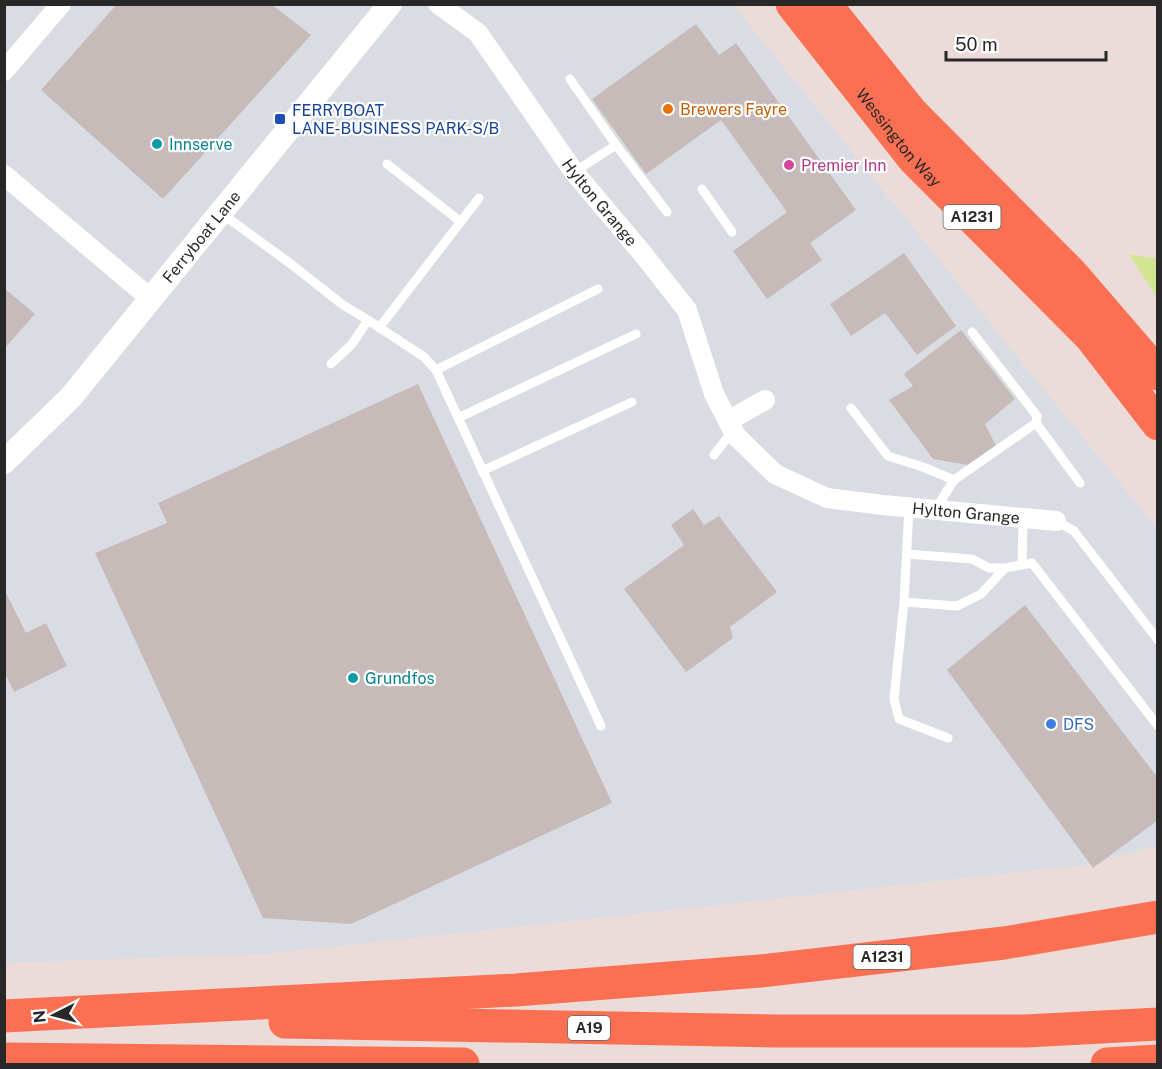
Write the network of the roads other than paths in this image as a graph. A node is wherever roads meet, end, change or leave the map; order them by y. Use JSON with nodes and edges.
{"nodes":[{"id":1,"x":61,"y":4,"type":"edge"},
{"id":2,"x":390,"y":4,"type":"edge"},
{"id":3,"x":438,"y":4,"type":"edge"},
{"id":4,"x":792,"y":4,"type":"edge"},
{"id":5,"x":825,"y":4,"type":"edge"},
{"id":6,"x":4,"y":71,"type":"edge"},
{"id":7,"x":570,"y":79,"type":"dead end"},
{"id":8,"x":616,"y":145,"type":"junction"},
{"id":9,"x":387,"y":164,"type":"dead end"},
{"id":10,"x":574,"y":172,"type":"junction"},
{"id":11,"x":4,"y":175,"type":"edge"},
{"id":12,"x":702,"y":189,"type":"dead end"},
{"id":13,"x":479,"y":198,"type":"dead end"},
{"id":14,"x":667,"y":212,"type":"dead end"},
{"id":15,"x":221,"y":213,"type":"junction"},
{"id":16,"x":461,"y":222,"type":"junction"},
{"id":17,"x":732,"y":232,"type":"dead end"},
{"id":18,"x":598,"y":289,"type":"dead end"},
{"id":19,"x":151,"y":298,"type":"junction"},
{"id":20,"x":368,"y":320,"type":"junction"},
{"id":21,"x":379,"y":328,"type":"junction"},
{"id":22,"x":972,"y":332,"type":"dead end"},
{"id":23,"x":636,"y":334,"type":"dead end"},
{"id":24,"x":331,"y":364,"type":"dead end"},
{"id":25,"x":436,"y":370,"type":"junction"},
{"id":26,"x":1158,"y":374,"type":"edge"},
{"id":27,"x":765,"y":400,"type":"dead end"},
{"id":28,"x":632,"y":402,"type":"dead end"},
{"id":29,"x":850,"y":408,"type":"dead end"},
{"id":30,"x":458,"y":418,"type":"junction"},
{"id":31,"x":1036,"y":423,"type":"junction"},
{"id":32,"x":1158,"y":424,"type":"edge"},
{"id":33,"x":730,"y":426,"type":"junction"},
{"id":34,"x":714,"y":455,"type":"dead end"},
{"id":35,"x":4,"y":462,"type":"edge"},
{"id":36,"x":483,"y":471,"type":"junction"},
{"id":37,"x":954,"y":480,"type":"junction"},
{"id":38,"x":1080,"y":483,"type":"dead end"},
{"id":39,"x":909,"y":508,"type":"junction"},
{"id":40,"x":934,"y":510,"type":"junction"},
{"id":41,"x":1023,"y":518,"type":"junction"},
{"id":42,"x":1056,"y":520,"type":"joint"},
{"id":43,"x":907,"y":554,"type":"junction"},
{"id":44,"x":1022,"y":565,"type":"junction"},
{"id":45,"x":1005,"y":567,"type":"junction"},
{"id":46,"x":904,"y":602,"type":"junction"},
{"id":47,"x":1158,"y":640,"type":"edge"},
{"id":48,"x":600,"y":726,"type":"dead end"},
{"id":49,"x":1158,"y":726,"type":"edge"},
{"id":50,"x":948,"y":738,"type":"dead end"},
{"id":51,"x":1158,"y":917,"type":"edge"},
{"id":52,"x":12,"y":1016,"type":"edge"},
{"id":53,"x":1158,"y":1024,"type":"edge"},
{"id":54,"x":7,"y":1059,"type":"edge"},
{"id":55,"x":1158,"y":1061,"type":"edge"},
{"id":56,"x":67,"y":1065,"type":"edge"},
{"id":57,"x":463,"y":1065,"type":"edge"},
{"id":58,"x":1107,"y":1065,"type":"edge"}],
"edges":[{"from":1,"to":6,"type":"street"},
{"from":2,"to":15,"type":"street","name":"Ferryboat Lane"},
{"from":3,"to":10,"type":"street","name":"Hylton Grange"},
{"from":4,"to":32,"type":"highway","name":"Wessington Way","number":"A1231"},
{"from":5,"to":26,"type":"highway","name":"Wessington Way","number":"A1231"},
{"from":7,"to":8,"type":"lane"},
{"from":8,"to":10,"type":"lane"},
{"from":8,"to":14,"type":"lane"},
{"from":9,"to":16,"type":"lane"},
{"from":10,"to":33,"type":"street","name":"Hylton Grange"},
{"from":11,"to":19,"type":"street"},
{"from":12,"to":17,"type":"lane"},
{"from":13,"to":16,"type":"lane"},
{"from":15,"to":19,"type":"street","name":"Ferryboat Lane"},
{"from":15,"to":20,"type":"lane"},
{"from":16,"to":21,"type":"lane"},
{"from":18,"to":25,"type":"lane"},
{"from":19,"to":35,"type":"street","name":"Ferryboat Lane"},
{"from":20,"to":21,"type":"lane"},
{"from":20,"to":24,"type":"lane"},
{"from":21,"to":25,"type":"lane"},
{"from":22,"to":31,"type":"lane"},
{"from":23,"to":30,"type":"lane"},
{"from":25,"to":30,"type":"lane"},
{"from":27,"to":33,"type":"street"},
{"from":28,"to":36,"type":"lane"},
{"from":29,"to":37,"type":"lane"},
{"from":30,"to":36,"type":"lane"},
{"from":31,"to":37,"type":"lane"},
{"from":31,"to":38,"type":"lane"},
{"from":33,"to":34,"type":"lane"},
{"from":33,"to":39,"type":"street","name":"Hylton Grange"},
{"from":36,"to":48,"type":"lane"},
{"from":37,"to":40,"type":"lane"},
{"from":39,"to":40,"type":"street","name":"Hylton Grange"},
{"from":39,"to":43,"type":"lane"},
{"from":40,"to":41,"type":"street","name":"Hylton Grange"},
{"from":41,"to":42,"type":"street","name":"Hylton Grange"},
{"from":41,"to":44,"type":"lane"},
{"from":42,"to":47,"type":"lane"},
{"from":43,"to":45,"type":"lane"},
{"from":43,"to":46,"type":"lane"},
{"from":44,"to":45,"type":"lane"},
{"from":44,"to":49,"type":"lane"},
{"from":45,"to":46,"type":"lane"},
{"from":46,"to":50,"type":"lane"},
{"from":51,"to":52,"type":"highway","number":"A1231"},
{"from":52,"to":53,"type":"highway","number":"A19"},
{"from":54,"to":56,"type":"highway"},
{"from":54,"to":57,"type":"highway"},
{"from":55,"to":58,"type":"highway"}]}
